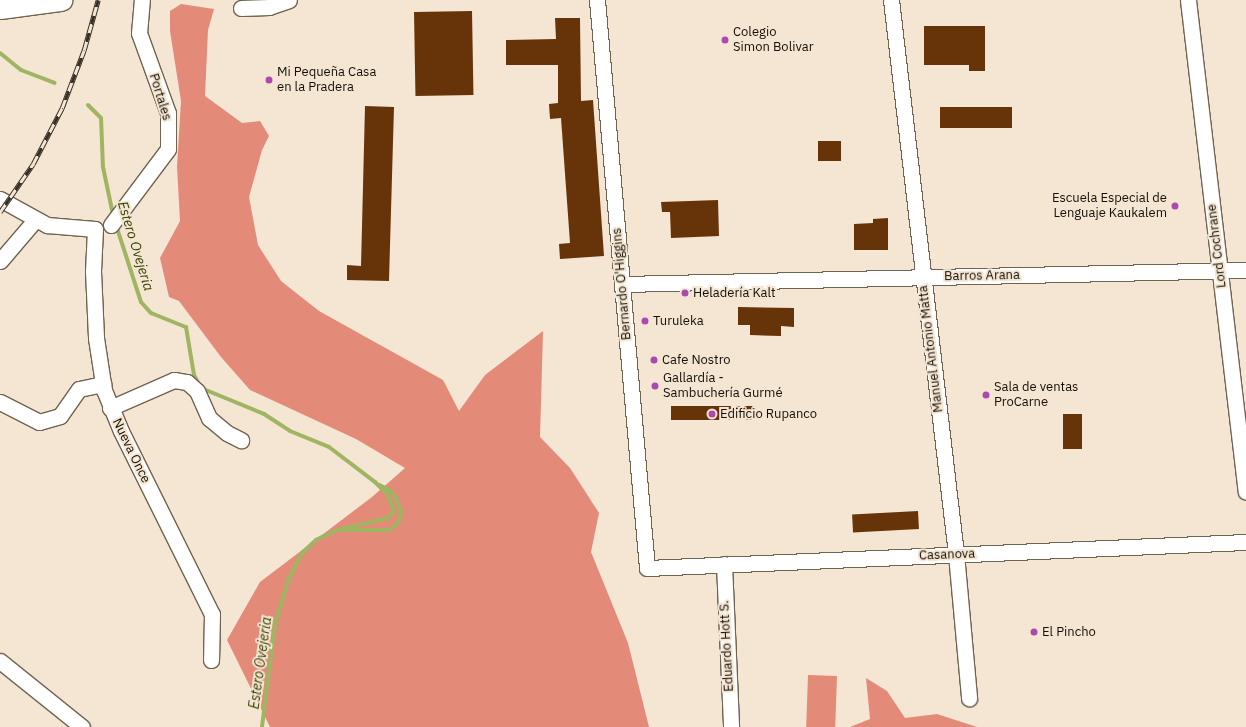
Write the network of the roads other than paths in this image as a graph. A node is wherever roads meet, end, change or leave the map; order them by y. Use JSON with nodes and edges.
{"nodes":[{"id":1,"x":12,"y":0,"type":"edge"},
{"id":2,"x":61,"y":0,"type":"edge"},
{"id":3,"x":142,"y":0,"type":"edge"},
{"id":4,"x":289,"y":0,"type":"edge"},
{"id":5,"x":597,"y":0,"type":"edge"},
{"id":6,"x":891,"y":0,"type":"edge"},
{"id":7,"x":1188,"y":0,"type":"edge"},
{"id":8,"x":0,"y":5,"type":"edge"},
{"id":9,"x":0,"y":8,"type":"edge"},
{"id":10,"x":241,"y":8,"type":"dead end"},
{"id":11,"x":0,"y":199,"type":"edge"},
{"id":12,"x":36,"y":219,"type":"junction"},
{"id":13,"x":115,"y":220,"type":"dead end"},
{"id":14,"x":0,"y":261,"type":"edge"},
{"id":15,"x":1246,"y":270,"type":"edge"},
{"id":16,"x":1220,"y":271,"type":"junction"},
{"id":17,"x":923,"y":278,"type":"junction"},
{"id":18,"x":622,"y":284,"type":"junction"},
{"id":19,"x":103,"y":384,"type":"junction"},
{"id":20,"x":0,"y":402,"type":"edge"},
{"id":21,"x":110,"y":408,"type":"junction"},
{"id":22,"x":241,"y":440,"type":"dead end"},
{"id":23,"x":1246,"y":492,"type":"edge"},
{"id":24,"x":1246,"y":542,"type":"edge"},
{"id":25,"x":956,"y":554,"type":"junction"},
{"id":26,"x":724,"y":564,"type":"junction"},
{"id":27,"x":648,"y":568,"type":"joint"},
{"id":28,"x":211,"y":660,"type":"dead end"},
{"id":29,"x":0,"y":661,"type":"edge"},
{"id":30,"x":969,"y":698,"type":"dead end"},
{"id":31,"x":82,"y":727,"type":"edge"},
{"id":32,"x":731,"y":727,"type":"edge"}],
"edges":[{"from":1,"to":8,"type":"main road"},
{"from":2,"to":9,"type":"main road"},
{"from":3,"to":13,"type":"street","name":"Portales"},
{"from":4,"to":10,"type":"street"},
{"from":5,"to":18,"type":"street","name":"Bernardo O'Higgins"},
{"from":6,"to":17,"type":"street","name":"Manuel Antonio Matta"},
{"from":7,"to":16,"type":"street","name":"Lord Cochrane"},
{"from":11,"to":12,"type":"street"},
{"from":12,"to":14,"type":"street"},
{"from":12,"to":19,"type":"street","name":"Nueva Once"},
{"from":15,"to":16,"type":"street","name":"Barros Arana"},
{"from":16,"to":17,"type":"street","name":"Barros Arana"},
{"from":16,"to":23,"type":"street","name":"Lord Cochrane"},
{"from":17,"to":18,"type":"street","name":"Barros Arana"},
{"from":17,"to":25,"type":"street","name":"Manuel Antonio Matta"},
{"from":18,"to":27,"type":"street","name":"Bernardo O'Higgins"},
{"from":19,"to":20,"type":"street"},
{"from":19,"to":21,"type":"street","name":"Nueva Once"},
{"from":21,"to":22,"type":"street"},
{"from":21,"to":28,"type":"street","name":"Nueva Once"},
{"from":24,"to":25,"type":"street","name":"Casanova"},
{"from":25,"to":26,"type":"street","name":"Casanova"},
{"from":25,"to":30,"type":"street","name":"Manuel Antonio Matta"},
{"from":26,"to":27,"type":"street","name":"Casanova"},
{"from":26,"to":32,"type":"street","name":"Eduardo Hott S."},
{"from":29,"to":31,"type":"street"}]}
